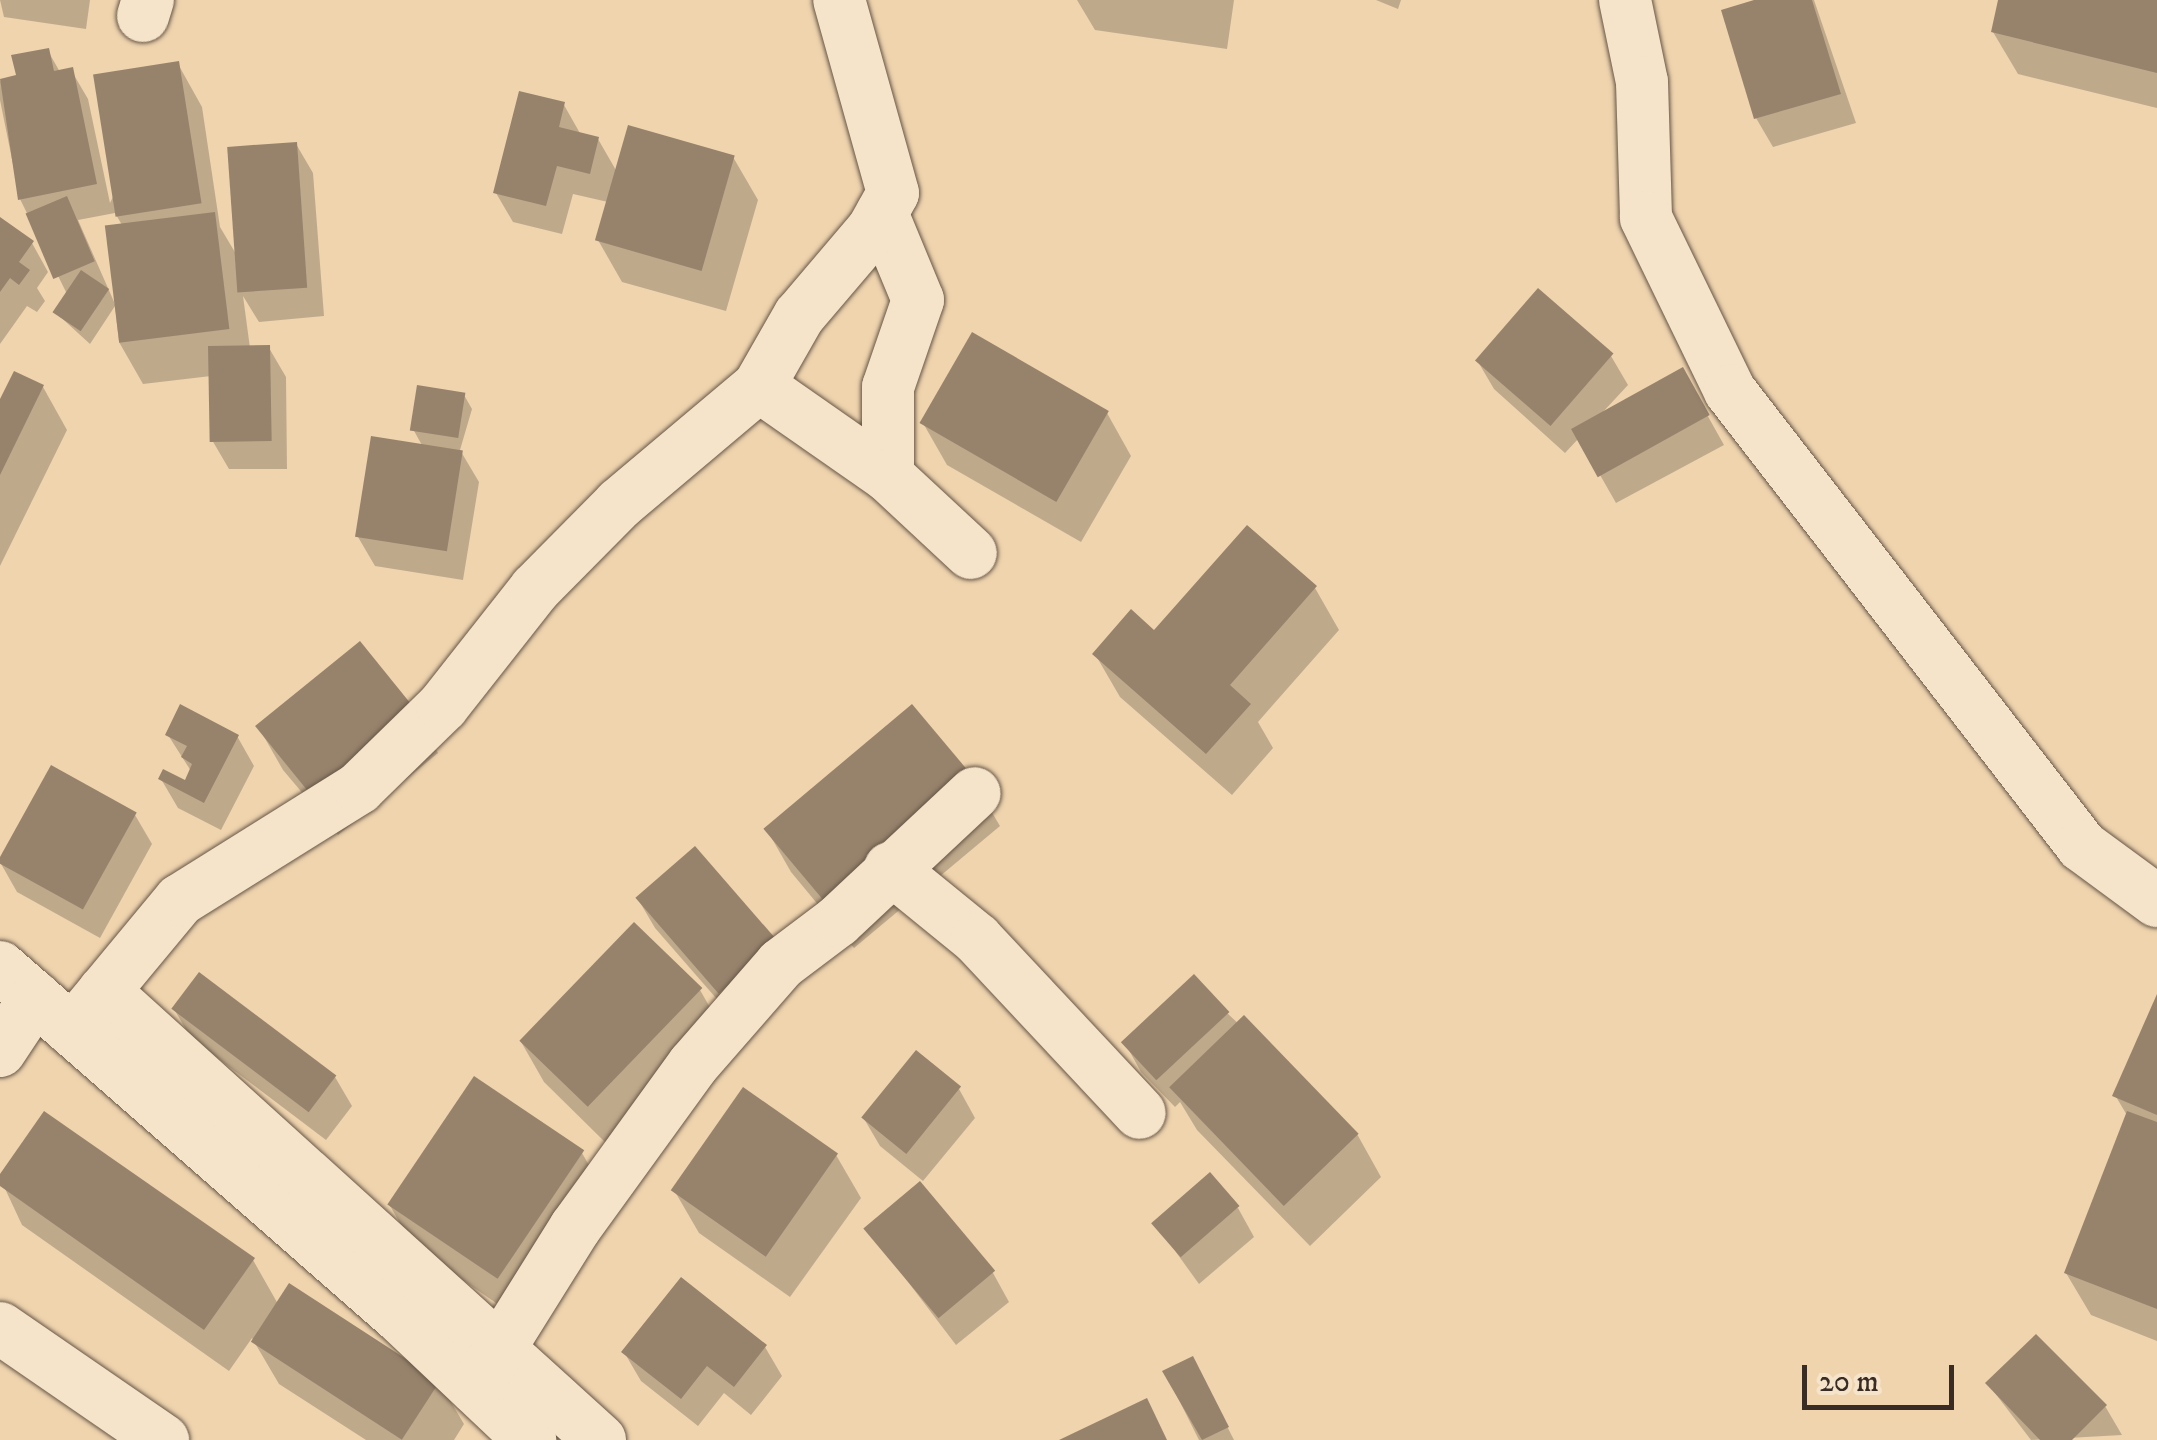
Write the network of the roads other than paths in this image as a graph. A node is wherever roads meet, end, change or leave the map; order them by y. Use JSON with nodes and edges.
{"nodes":[{"id":1,"x":839,"y":0,"type":"edge"},
{"id":2,"x":1625,"y":0,"type":"edge"},
{"id":3,"x":882,"y":213,"type":"junction"},
{"id":4,"x":759,"y":386,"type":"junction"},
{"id":5,"x":888,"y":476,"type":"junction"},
{"id":6,"x":972,"y":552,"type":"dead end"},
{"id":7,"x":975,"y":793,"type":"dead end"},
{"id":8,"x":890,"y":868,"type":"junction"},
{"id":9,"x":2157,"y":900,"type":"edge"},
{"id":10,"x":53,"y":997,"type":"edge"},
{"id":11,"x":0,"y":1051,"type":"edge"},
{"id":12,"x":1140,"y":1113,"type":"dead end"},
{"id":13,"x":0,"y":1328,"type":"edge"},
{"id":14,"x":487,"y":1369,"type":"junction"},
{"id":15,"x":163,"y":1440,"type":"edge"},
{"id":16,"x":530,"y":1440,"type":"edge"},
{"id":17,"x":600,"y":1440,"type":"edge"}],
"edges":[{"from":1,"to":3,"type":"street"},
{"from":2,"to":9,"type":"street"},
{"from":3,"to":4,"type":"street"},
{"from":3,"to":5,"type":"street"},
{"from":4,"to":5,"type":"street"},
{"from":4,"to":10,"type":"street"},
{"from":5,"to":6,"type":"street"},
{"from":7,"to":8,"type":"street"},
{"from":8,"to":12,"type":"street"},
{"from":8,"to":14,"type":"street"},
{"from":10,"to":11,"type":"street"},
{"from":10,"to":14,"type":"street"},
{"from":13,"to":15,"type":"street"},
{"from":14,"to":16,"type":"street"},
{"from":14,"to":17,"type":"street"}]}
